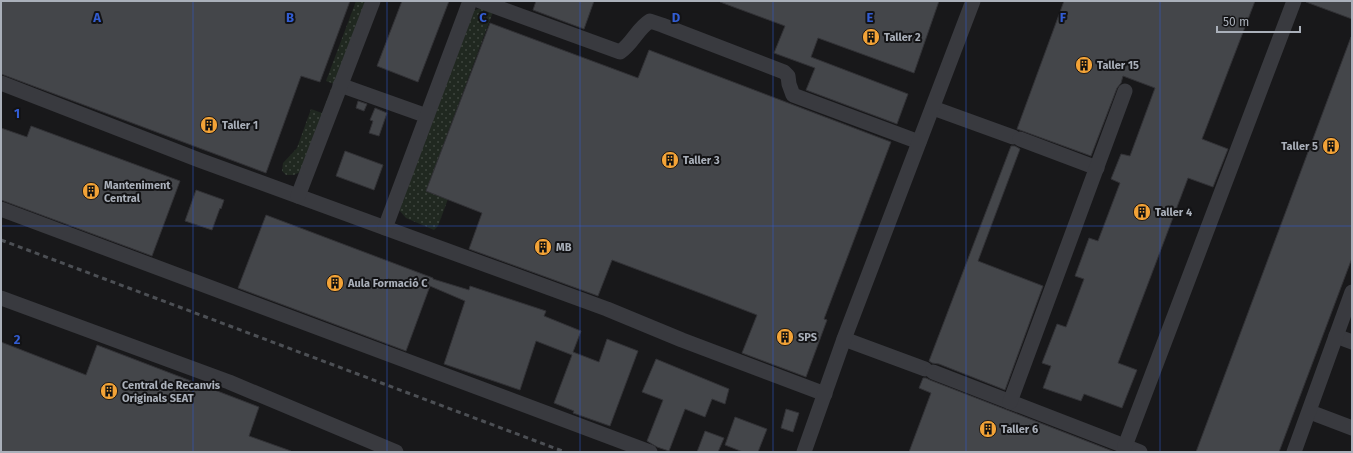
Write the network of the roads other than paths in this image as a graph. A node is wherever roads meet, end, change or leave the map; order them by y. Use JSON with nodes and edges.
{"nodes":[{"id":1,"x":373,"y":1,"type":"edge"},
{"id":2,"x":470,"y":1,"type":"edge"},
{"id":3,"x":480,"y":1,"type":"edge"},
{"id":4,"x":973,"y":1,"type":"edge"},
{"id":5,"x":1294,"y":1,"type":"edge"},
{"id":6,"x":1,"y":83,"type":"edge"},
{"id":7,"x":340,"y":85,"type":"junction"},
{"id":8,"x":1125,"y":91,"type":"dead end"},
{"id":9,"x":933,"y":108,"type":"junction"},
{"id":10,"x":427,"y":116,"type":"junction"},
{"id":11,"x":919,"y":142,"type":"junction"},
{"id":12,"x":1097,"y":168,"type":"junction"},
{"id":13,"x":298,"y":196,"type":"junction"},
{"id":14,"x":1,"y":209,"type":"edge"},
{"id":15,"x":385,"y":228,"type":"junction"},
{"id":16,"x":1352,"y":292,"type":"edge"},
{"id":17,"x":1,"y":298,"type":"edge"},
{"id":18,"x":1336,"y":336,"type":"junction"},
{"id":19,"x":844,"y":338,"type":"junction"},
{"id":20,"x":1352,"y":342,"type":"edge"},
{"id":21,"x":825,"y":394,"type":"junction"},
{"id":22,"x":1010,"y":402,"type":"junction"},
{"id":23,"x":1310,"y":412,"type":"junction"},
{"id":24,"x":1352,"y":428,"type":"edge"},
{"id":25,"x":1125,"y":446,"type":"junction"},
{"id":26,"x":396,"y":452,"type":"edge"},
{"id":27,"x":650,"y":452,"type":"edge"},
{"id":28,"x":804,"y":452,"type":"edge"},
{"id":29,"x":1140,"y":452,"type":"edge"},
{"id":30,"x":1294,"y":452,"type":"edge"}],
"edges":[{"from":1,"to":7,"type":"lane"},
{"from":2,"to":10,"type":"lane"},
{"from":3,"to":11,"type":"lane"},
{"from":4,"to":9,"type":"lane"},
{"from":5,"to":25,"type":"lane"},
{"from":6,"to":13,"type":"lane"},
{"from":7,"to":10,"type":"lane"},
{"from":7,"to":13,"type":"lane"},
{"from":8,"to":12,"type":"lane"},
{"from":9,"to":11,"type":"lane"},
{"from":9,"to":12,"type":"lane"},
{"from":10,"to":15,"type":"lane"},
{"from":11,"to":19,"type":"lane"},
{"from":12,"to":22,"type":"lane"},
{"from":13,"to":15,"type":"lane"},
{"from":14,"to":27,"type":"lane"},
{"from":15,"to":21,"type":"lane"},
{"from":16,"to":18,"type":"lane"},
{"from":17,"to":26,"type":"lane"},
{"from":18,"to":20,"type":"lane"},
{"from":18,"to":23,"type":"lane"},
{"from":19,"to":21,"type":"lane"},
{"from":19,"to":22,"type":"lane"},
{"from":21,"to":28,"type":"lane"},
{"from":22,"to":25,"type":"lane"},
{"from":23,"to":24,"type":"lane"},
{"from":23,"to":30,"type":"lane"},
{"from":25,"to":29,"type":"lane"}]}
